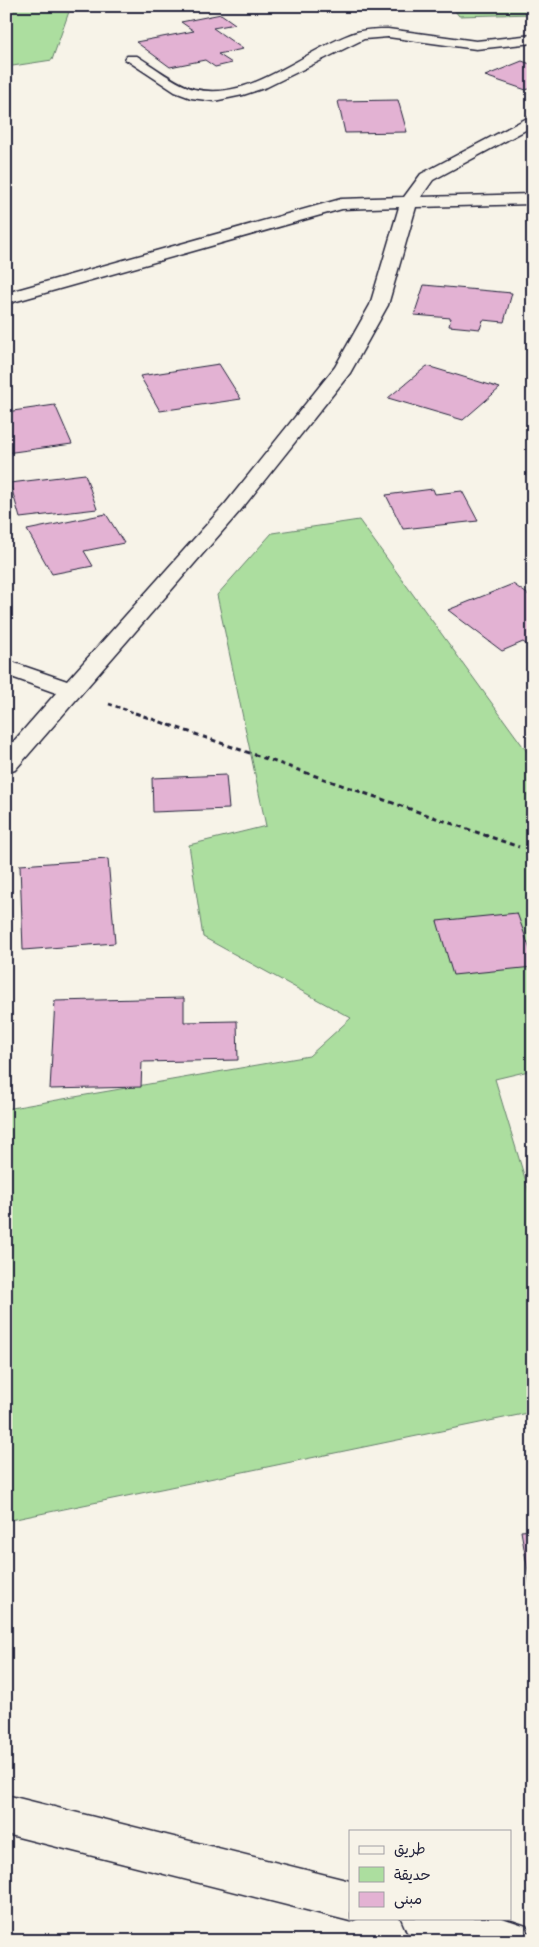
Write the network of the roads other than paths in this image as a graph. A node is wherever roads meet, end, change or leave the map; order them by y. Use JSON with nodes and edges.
{"nodes":[{"id":1,"x":533,"y":39,"type":"edge"},
{"id":2,"x":132,"y":59,"type":"dead end"},
{"id":3,"x":533,"y":120,"type":"edge"},
{"id":4,"x":533,"y":199,"type":"edge"},
{"id":5,"x":409,"y":202,"type":"junction"},
{"id":6,"x":6,"y":298,"type":"edge"},
{"id":7,"x":6,"y":667,"type":"edge"},
{"id":8,"x":73,"y":691,"type":"junction"},
{"id":9,"x":6,"y":765,"type":"edge"},
{"id":10,"x":6,"y":1814,"type":"edge"},
{"id":11,"x":349,"y":1900,"type":"edge"},
{"id":12,"x":429,"y":1920,"type":"edge"},
{"id":13,"x":511,"y":1941,"type":"edge"}],
"edges":[{"from":1,"to":2,"type":"street"},
{"from":3,"to":5,"type":"street"},
{"from":4,"to":5,"type":"street"},
{"from":5,"to":6,"type":"street"},
{"from":5,"to":8,"type":"street"},
{"from":7,"to":8,"type":"street"},
{"from":8,"to":9,"type":"street"},
{"from":10,"to":11,"type":"street"},
{"from":12,"to":13,"type":"street"}]}
